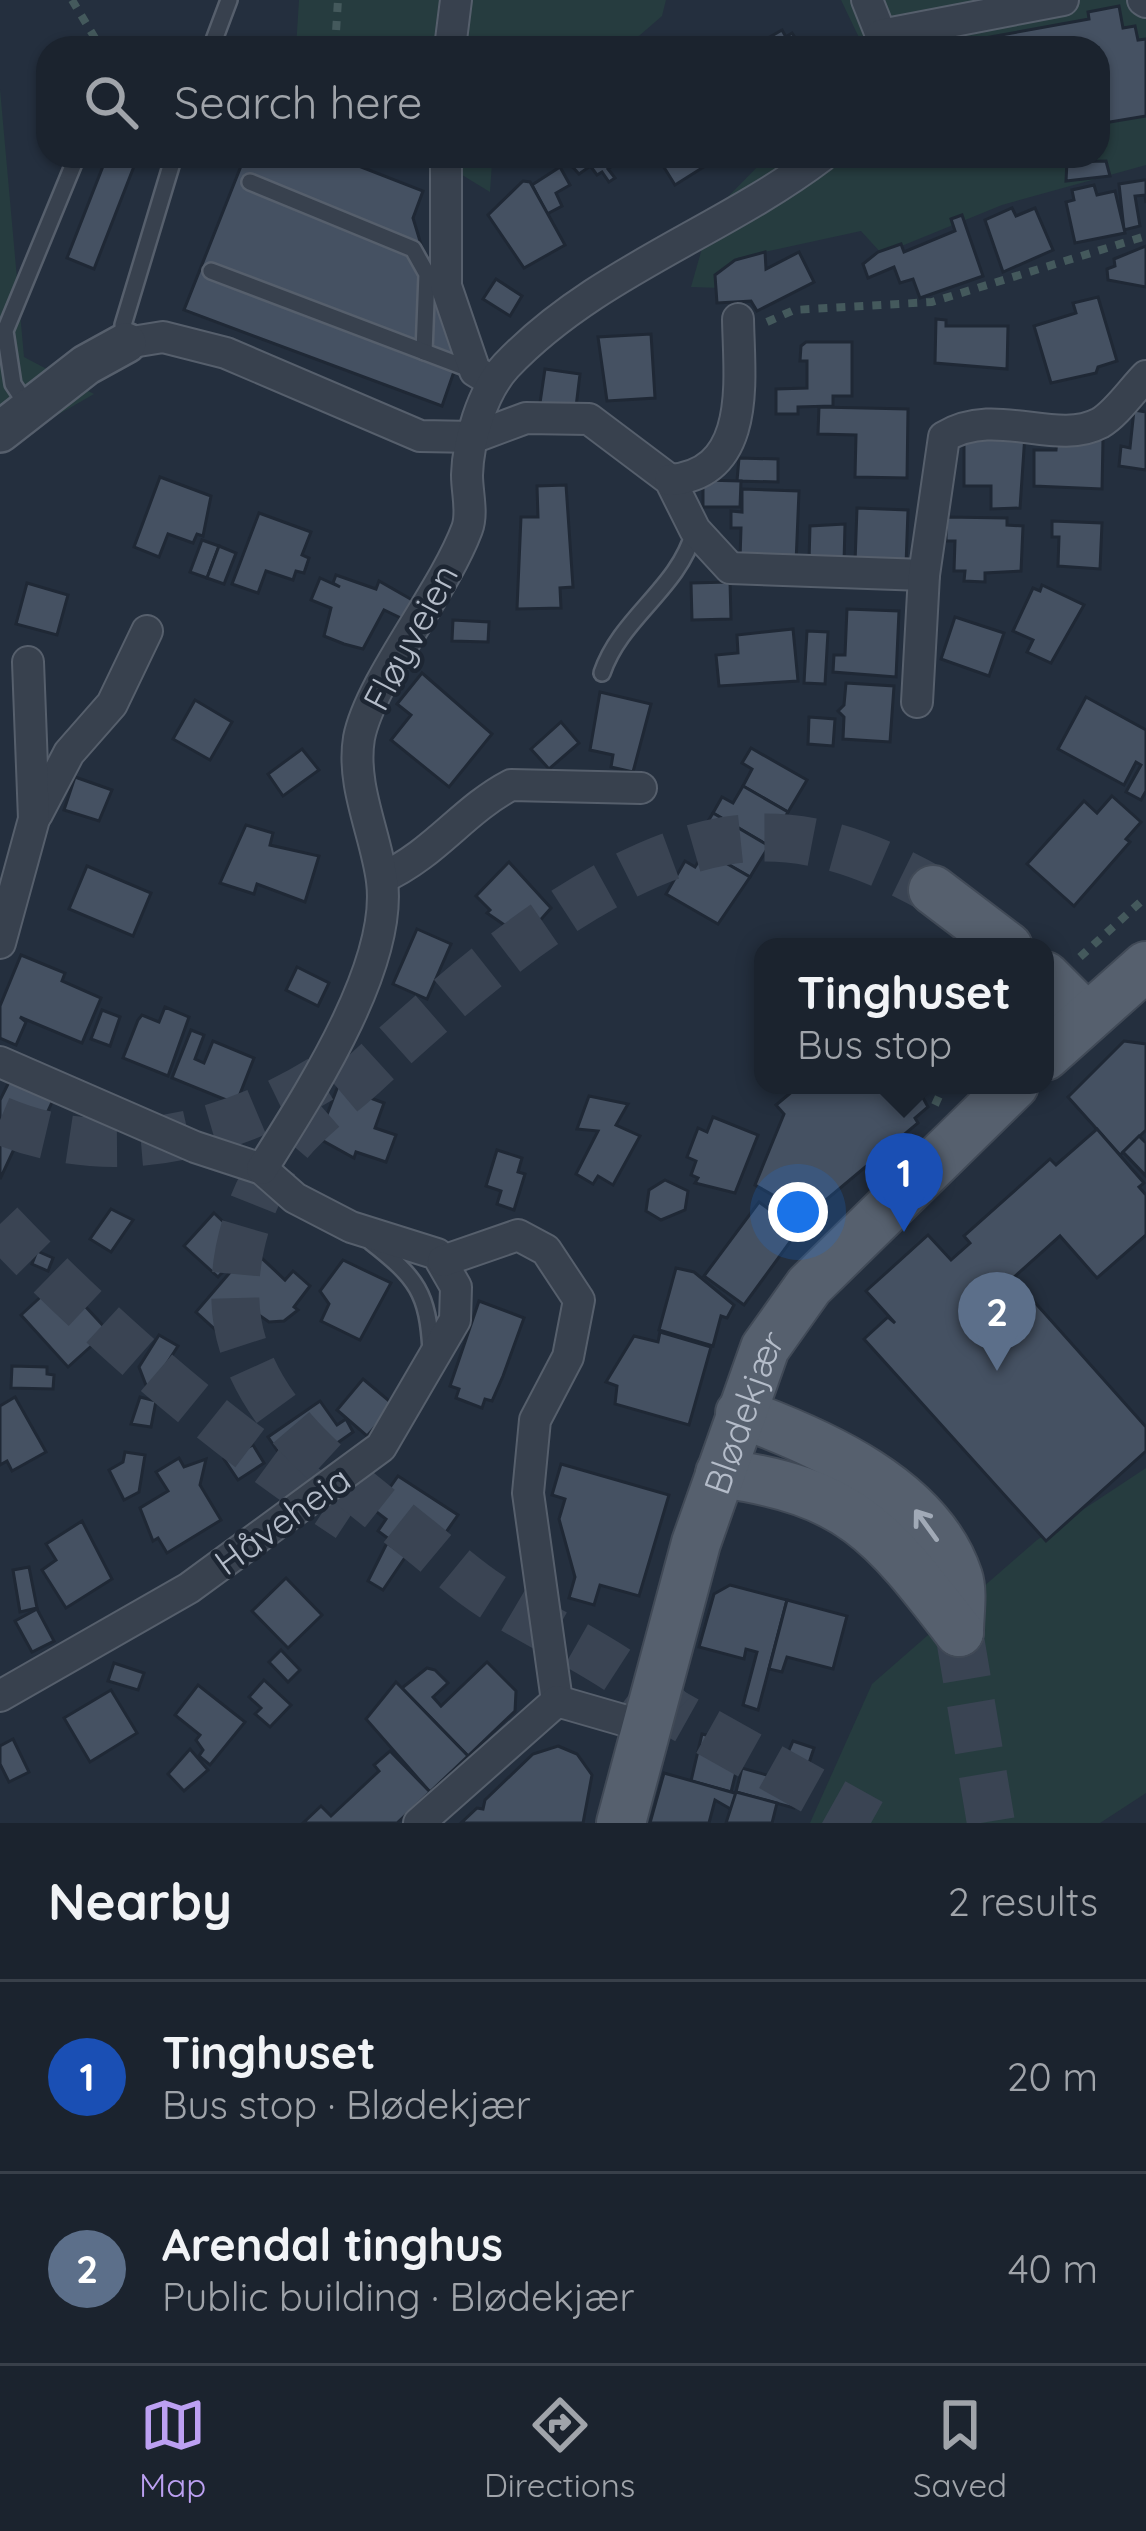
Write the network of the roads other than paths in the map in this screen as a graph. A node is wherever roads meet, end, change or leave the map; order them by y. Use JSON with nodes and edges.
{"nodes":[{"id":1,"x":229,"y":0,"type":"edge"},
{"id":2,"x":456,"y":0,"type":"edge"},
{"id":3,"x":867,"y":0,"type":"edge"},
{"id":4,"x":1064,"y":0,"type":"edge"},
{"id":5,"x":216,"y":36,"type":"edge"},
{"id":6,"x":452,"y":36,"type":"edge"},
{"id":7,"x":878,"y":36,"type":"edge"},
{"id":8,"x":906,"y":36,"type":"edge"},
{"id":9,"x":72,"y":168,"type":"edge"},
{"id":10,"x":169,"y":168,"type":"edge"},
{"id":11,"x":445,"y":168,"type":"edge"},
{"id":12,"x":803,"y":168,"type":"edge"},
{"id":13,"x":250,"y":182,"type":"dead end"},
{"id":14,"x":211,"y":271,"type":"dead end"},
{"id":15,"x":738,"y":328,"type":"road end"},
{"id":16,"x":126,"y":343,"type":"junction"},
{"id":17,"x":424,"y":352,"type":"junction"},
{"id":18,"x":1146,"y":376,"type":"edge"},
{"id":19,"x":484,"y":377,"type":"junction"},
{"id":20,"x":15,"y":421,"type":"edge"},
{"id":21,"x":475,"y":437,"type":"junction"},
{"id":22,"x":670,"y":480,"type":"junction"},
{"id":23,"x":695,"y":530,"type":"junction"},
{"id":24,"x":924,"y":575,"type":"junction"},
{"id":25,"x":147,"y":631,"type":"dead end"},
{"id":26,"x":28,"y":662,"type":"dead end"},
{"id":27,"x":602,"y":673,"type":"dead end"},
{"id":28,"x":917,"y":703,"type":"dead end"},
{"id":29,"x":641,"y":788,"type":"dead end"},
{"id":30,"x":34,"y":819,"type":"junction"},
{"id":31,"x":382,"y":878,"type":"junction"},
{"id":32,"x":967,"y":938,"type":"edge"},
{"id":33,"x":996,"y":938,"type":"edge"},
{"id":34,"x":0,"y":943,"type":"edge"},
{"id":35,"x":1058,"y":971,"type":"edge"},
{"id":36,"x":1141,"y":980,"type":"edge"},
{"id":37,"x":1087,"y":1018,"type":"junction"},
{"id":38,"x":1054,"y":1047,"type":"edge"},
{"id":39,"x":0,"y":1062,"type":"edge"},
{"id":40,"x":1004,"y":1094,"type":"edge"},
{"id":41,"x":262,"y":1168,"type":"junction"},
{"id":42,"x":351,"y":1227,"type":"junction"},
{"id":43,"x":443,"y":1261,"type":"junction"},
{"id":44,"x":432,"y":1360,"type":"junction"},
{"id":45,"x":740,"y":1413,"type":"junction"},
{"id":46,"x":719,"y":1473,"type":"junction"},
{"id":47,"x":0,"y":1696,"type":"edge"},
{"id":48,"x":557,"y":1701,"type":"junction"},
{"id":49,"x":647,"y":1727,"type":"junction"},
{"id":50,"x":419,"y":1823,"type":"edge"},
{"id":51,"x":621,"y":1823,"type":"edge"}],
"edges":[{"from":1,"to":5,"type":"lane"},
{"from":2,"to":6,"type":"street"},
{"from":3,"to":7,"type":"street"},
{"from":4,"to":8,"type":"street"},
{"from":9,"to":20,"type":"lane"},
{"from":10,"to":16,"type":"lane"},
{"from":11,"to":19,"type":"street"},
{"from":12,"to":19,"type":"street","name":"Fløyveien"},
{"from":13,"to":17,"type":"lane"},
{"from":14,"to":17,"type":"lane"},
{"from":15,"to":22,"type":"street"},
{"from":16,"to":20,"type":"street"},
{"from":16,"to":21,"type":"street"},
{"from":17,"to":19,"type":"lane"},
{"from":18,"to":24,"type":"street"},
{"from":19,"to":21,"type":"street","name":"Fløyveien"},
{"from":21,"to":22,"type":"street"},
{"from":21,"to":31,"type":"street","name":"Fløyveien"},
{"from":22,"to":23,"type":"street"},
{"from":23,"to":24,"type":"street"},
{"from":23,"to":27,"type":"lane"},
{"from":24,"to":28,"type":"street"},
{"from":25,"to":30,"type":"street"},
{"from":26,"to":30,"type":"street"},
{"from":29,"to":31,"type":"street"},
{"from":30,"to":34,"type":"street"},
{"from":31,"to":41,"type":"street","name":"Fløyveien"},
{"from":32,"to":33,"type":"main road"},
{"from":35,"to":37,"type":"main road"},
{"from":36,"to":37,"type":"main road","name":"Blødekjær"},
{"from":37,"to":38,"type":"main road","name":"Blødekjær"},
{"from":39,"to":41,"type":"street"},
{"from":40,"to":45,"type":"main road","name":"Blødekjær"},
{"from":41,"to":42,"type":"street"},
{"from":42,"to":43,"type":"street"},
{"from":42,"to":44,"type":"lane"},
{"from":43,"to":44,"type":"street","name":"Håveheia"},
{"from":43,"to":48,"type":"street"},
{"from":44,"to":47,"type":"street","name":"Håveheia"},
{"from":45,"to":46,"type":"main road","name":"Blødekjær"},
{"from":46,"to":45,"type":"main road","one_way":true},
{"from":46,"to":49,"type":"main road","name":"Blødekjær"},
{"from":48,"to":49,"type":"street"},
{"from":48,"to":50,"type":"street"},
{"from":49,"to":51,"type":"main road","name":"Blødekjær"}]}
